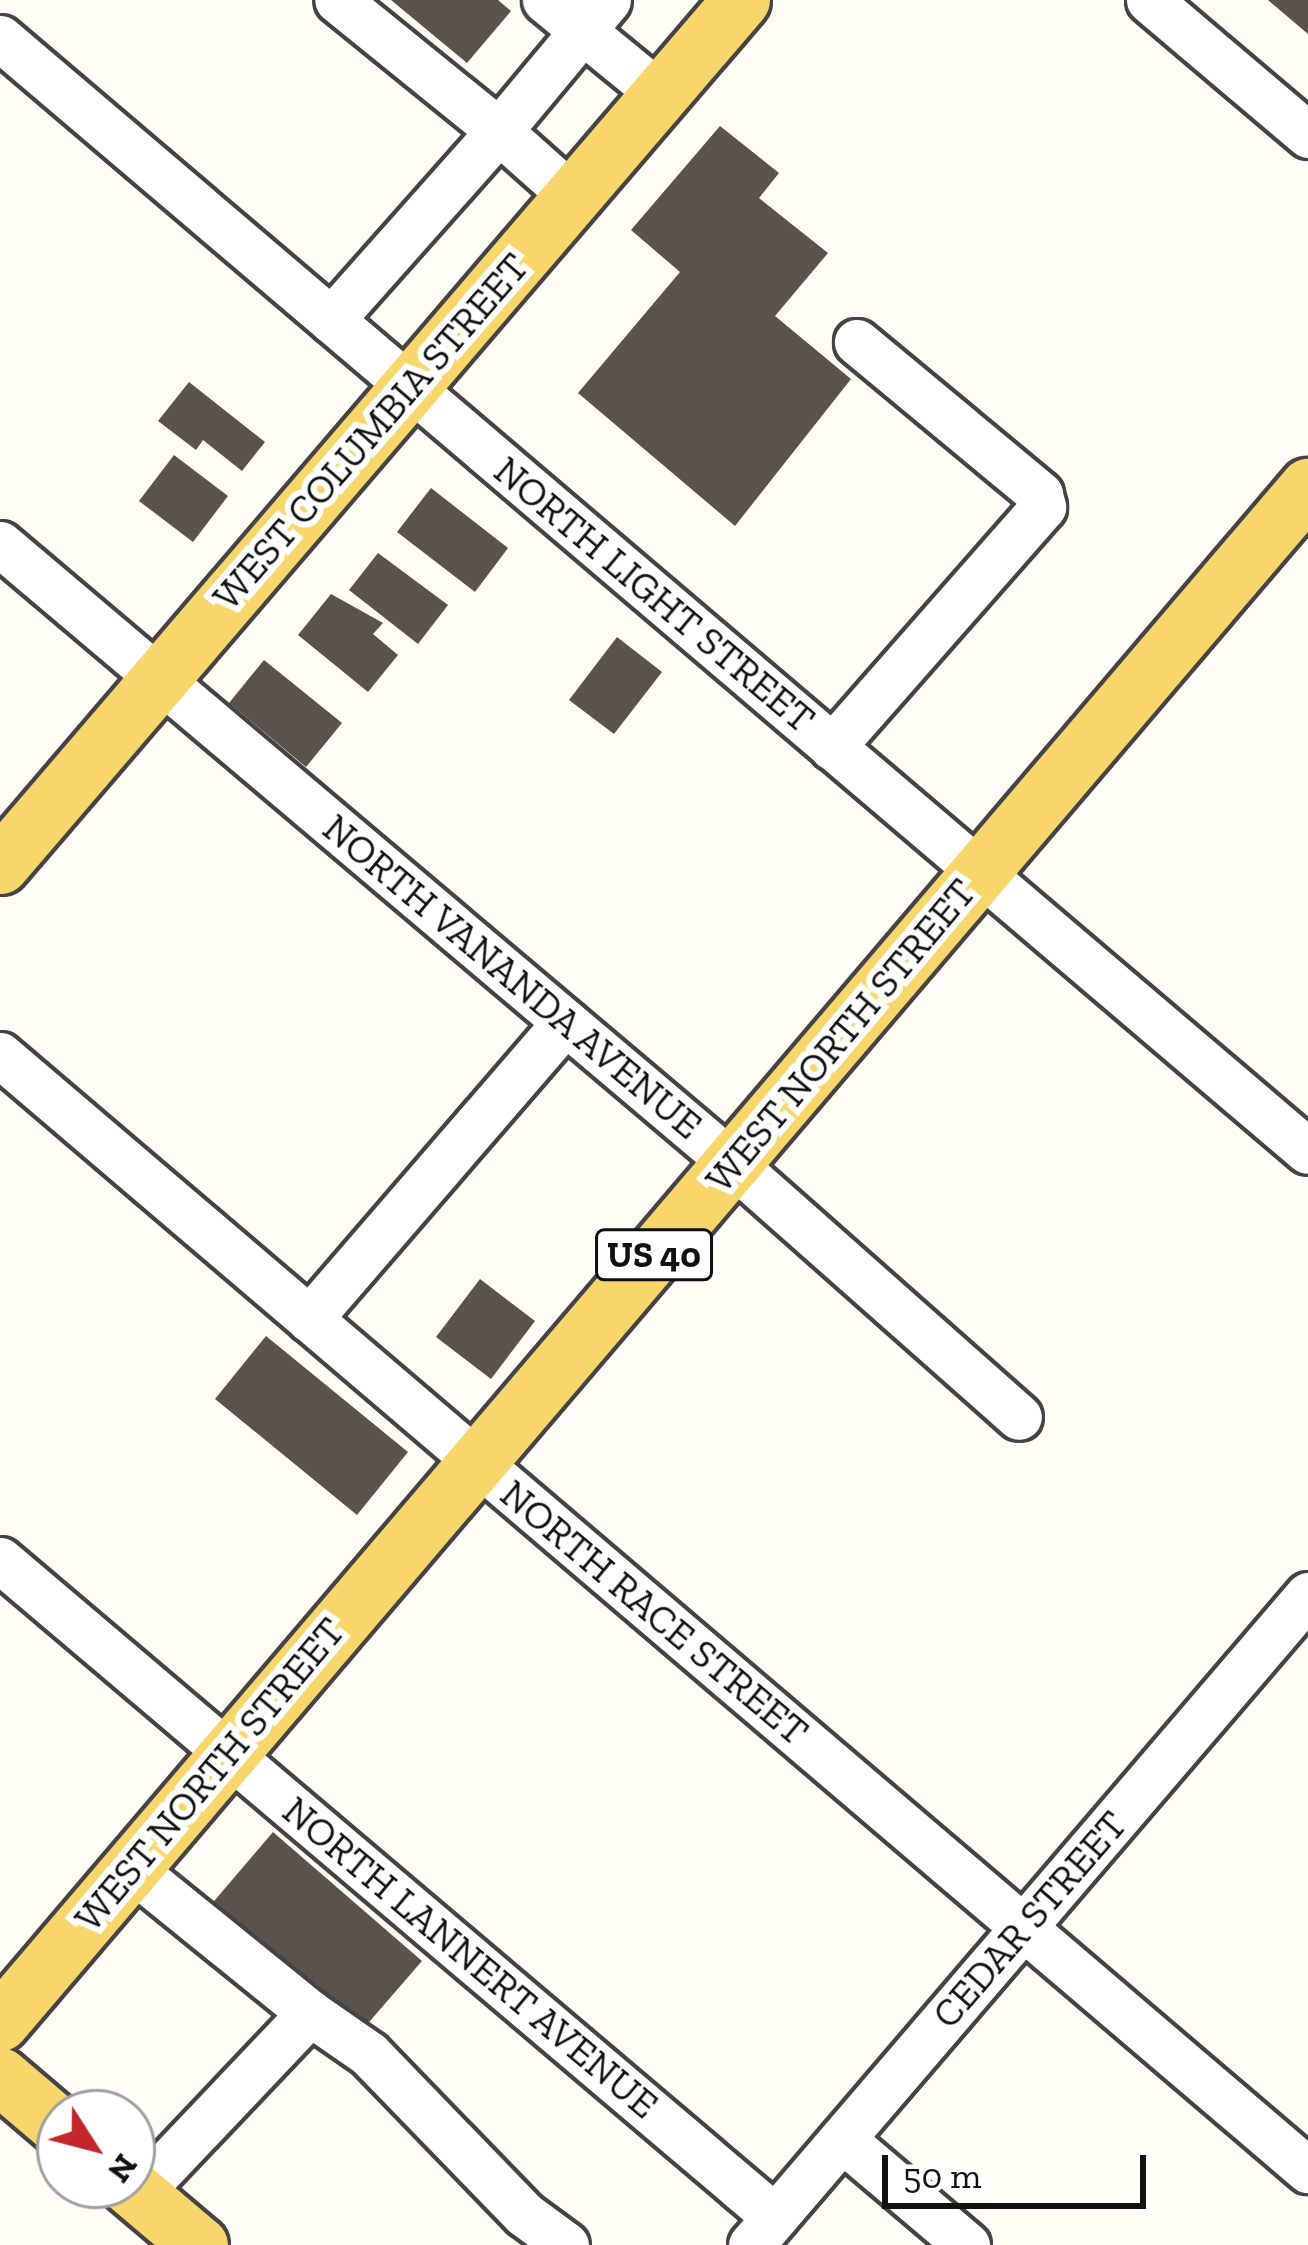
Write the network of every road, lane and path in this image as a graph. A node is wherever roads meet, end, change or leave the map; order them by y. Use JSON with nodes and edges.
{"nodes":[{"id":1,"x":9,"y":0,"type":"edge"},
{"id":2,"x":337,"y":0,"type":"edge"},
{"id":3,"x":545,"y":0,"type":"edge"},
{"id":4,"x":741,"y":0,"type":"edge"},
{"id":5,"x":1149,"y":0,"type":"edge"},
{"id":6,"x":595,"y":15,"type":"edge"},
{"id":7,"x":0,"y":27,"type":"edge"},
{"id":8,"x":0,"y":38,"type":"edge"},
{"id":9,"x":660,"y":94,"type":"junction"},
{"id":10,"x":499,"y":131,"type":"junction"},
{"id":11,"x":1308,"y":135,"type":"edge"},
{"id":12,"x":573,"y":196,"type":"junction"},
{"id":13,"x":332,"y":320,"type":"junction"},
{"id":14,"x":857,"y":343,"type":"dead end"},
{"id":15,"x":410,"y":387,"type":"junction"},
{"id":16,"x":1308,"y":488,"type":"edge"},
{"id":17,"x":0,"y":544,"type":"edge"},
{"id":18,"x":159,"y":678,"type":"junction"},
{"id":19,"x":832,"y":747,"type":"junction"},
{"id":20,"x":0,"y":865,"type":"edge"},
{"id":21,"x":980,"y":872,"type":"junction"},
{"id":22,"x":566,"y":1022,"type":"junction"},
{"id":23,"x":0,"y":1055,"type":"edge"},
{"id":24,"x":1308,"y":1151,"type":"edge"},
{"id":25,"x":732,"y":1163,"type":"junction"},
{"id":26,"x":309,"y":1319,"type":"junction"},
{"id":27,"x":1018,"y":1417,"type":"dead end"},
{"id":28,"x":477,"y":1462,"type":"junction"},
{"id":29,"x":0,"y":1560,"type":"edge"},
{"id":30,"x":1299,"y":1625,"type":"edge"},
{"id":31,"x":226,"y":1757,"type":"junction"},
{"id":32,"x":131,"y":1868,"type":"junction"},
{"id":33,"x":1024,"y":1928,"type":"junction"},
{"id":34,"x":310,"y":2013,"type":"junction"},
{"id":35,"x":0,"y":2022,"type":"edge"},
{"id":36,"x":0,"y":2076,"type":"edge"},
{"id":37,"x":36,"y":2107,"type":"edge"},
{"id":38,"x":842,"y":2139,"type":"junction"},
{"id":39,"x":1299,"y":2143,"type":"edge"},
{"id":40,"x":156,"y":2166,"type":"edge"},
{"id":41,"x":156,"y":2209,"type":"edge"},
{"id":42,"x":763,"y":2231,"type":"edge"},
{"id":43,"x":199,"y":2245,"type":"edge"},
{"id":44,"x":566,"y":2245,"type":"edge"},
{"id":45,"x":968,"y":2245,"type":"edge"}],
"edges":[{"from":1,"to":7,"type":"street"},
{"from":2,"to":10,"type":"street"},
{"from":3,"to":6,"type":"street"},
{"from":4,"to":9,"type":"main road","name":"WEST COLUMBIA STREET"},
{"from":5,"to":11,"type":"street"},
{"from":6,"to":9,"type":"street"},
{"from":6,"to":10,"type":"street"},
{"from":8,"to":13,"type":"street","name":"NORTH LIGHT STREET"},
{"from":9,"to":12,"type":"main road","name":"WEST COLUMBIA STREET"},
{"from":10,"to":12,"type":"street"},
{"from":10,"to":13,"type":"street"},
{"from":12,"to":15,"type":"main road","name":"WEST COLUMBIA STREET"},
{"from":13,"to":15,"type":"street","name":"NORTH LIGHT STREET"},
{"from":14,"to":19,"type":"street"},
{"from":15,"to":18,"type":"main road","name":"WEST COLUMBIA STREET"},
{"from":15,"to":19,"type":"street","name":"NORTH LIGHT STREET"},
{"from":16,"to":21,"type":"main road","name":"WEST NORTH STREET","number":"US 40"},
{"from":17,"to":18,"type":"street","name":"NORTH VANANDA AVENUE"},
{"from":18,"to":20,"type":"main road","name":"WEST COLUMBIA STREET"},
{"from":18,"to":22,"type":"street","name":"NORTH VANANDA AVENUE"},
{"from":19,"to":21,"type":"street","name":"NORTH LIGHT STREET"},
{"from":21,"to":24,"type":"street","name":"NORTH LIGHT STREET"},
{"from":21,"to":25,"type":"main road","name":"WEST NORTH STREET","number":"US 40"},
{"from":22,"to":25,"type":"street","name":"NORTH VANANDA AVENUE"},
{"from":22,"to":26,"type":"street"},
{"from":23,"to":26,"type":"street","name":"NORTH RACE STREET"},
{"from":25,"to":27,"type":"street","name":"NORTH VANANDA AVENUE"},
{"from":25,"to":28,"type":"main road","name":"WEST NORTH STREET","number":"US 40"},
{"from":26,"to":28,"type":"street","name":"NORTH RACE STREET"},
{"from":28,"to":31,"type":"main road","name":"WEST NORTH STREET","number":"US 40"},
{"from":28,"to":33,"type":"street","name":"NORTH RACE STREET"},
{"from":29,"to":31,"type":"street","name":"NORTH LANNERT AVENUE"},
{"from":30,"to":33,"type":"street","name":"CEDAR STREET"},
{"from":31,"to":32,"type":"main road","name":"WEST NORTH STREET","number":"US 40"},
{"from":31,"to":42,"type":"street","name":"NORTH LANNERT AVENUE"},
{"from":32,"to":34,"type":"street"},
{"from":32,"to":35,"type":"main road","name":"WEST NORTH STREET","number":"US 40"},
{"from":33,"to":38,"type":"street","name":"CEDAR STREET"},
{"from":33,"to":39,"type":"street","name":"NORTH RACE STREET"},
{"from":34,"to":40,"type":"street"},
{"from":34,"to":44,"type":"street"},
{"from":36,"to":37,"type":"main road"},
{"from":38,"to":42,"type":"street","name":"CEDAR STREET"},
{"from":38,"to":45,"type":"street"},
{"from":41,"to":43,"type":"main road"}]}
